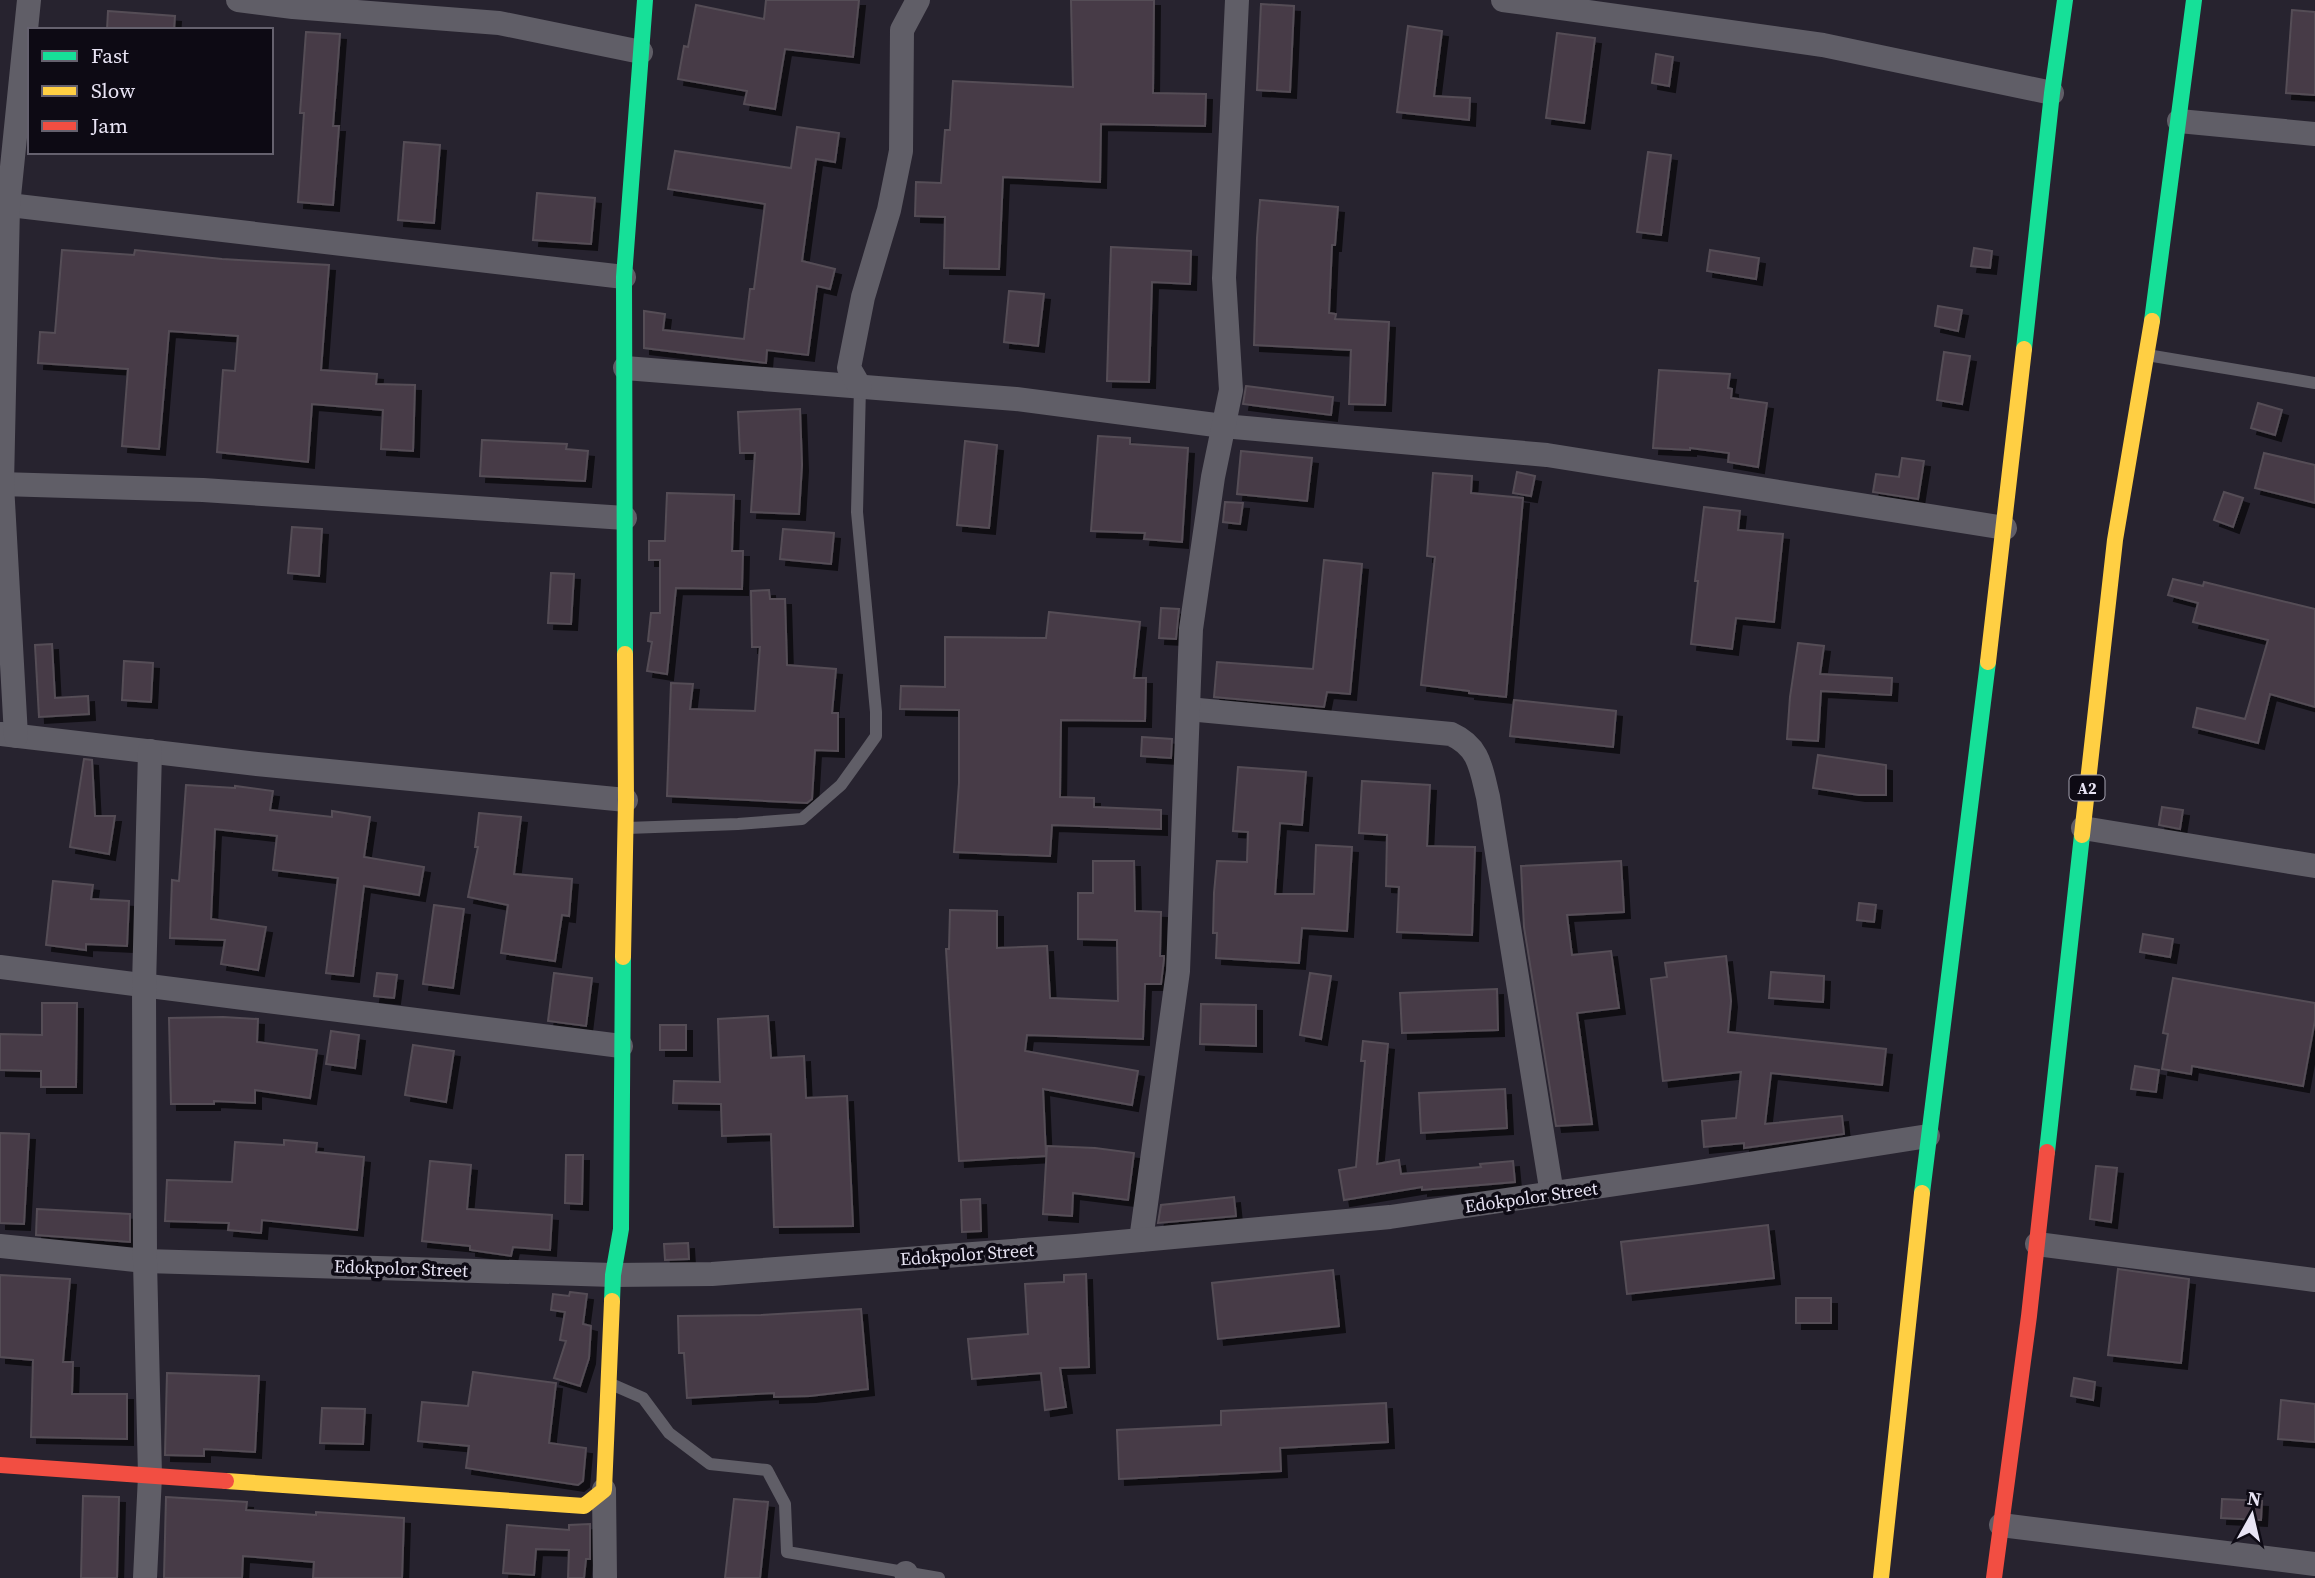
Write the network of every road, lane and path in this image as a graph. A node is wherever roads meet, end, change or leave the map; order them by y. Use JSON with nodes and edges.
{"nodes":[{"id":1,"x":29,"y":0,"type":"edge"},
{"id":2,"x":238,"y":0,"type":"edge"},
{"id":3,"x":645,"y":0,"type":"edge"},
{"id":4,"x":918,"y":0,"type":"edge"},
{"id":5,"x":1237,"y":0,"type":"edge"},
{"id":6,"x":1503,"y":0,"type":"edge"},
{"id":7,"x":2065,"y":0,"type":"edge"},
{"id":8,"x":2194,"y":0,"type":"edge"},
{"id":9,"x":641,"y":52,"type":"junction"},
{"id":10,"x":2052,"y":93,"type":"junction"},
{"id":11,"x":2179,"y":121,"type":"junction"},
{"id":12,"x":2315,"y":134,"type":"edge"},
{"id":13,"x":4,"y":205,"type":"edge"},
{"id":14,"x":624,"y":276,"type":"junction"},
{"id":15,"x":2148,"y":355,"type":"junction"},
{"id":16,"x":625,"y":368,"type":"junction"},
{"id":17,"x":2315,"y":383,"type":"edge"},
{"id":18,"x":860,"y":387,"type":"junction"},
{"id":19,"x":1223,"y":426,"type":"junction"},
{"id":20,"x":1,"y":484,"type":"edge"},
{"id":21,"x":625,"y":517,"type":"junction"},
{"id":22,"x":2005,"y":528,"type":"junction"},
{"id":23,"x":1188,"y":709,"type":"junction"},
{"id":24,"x":8,"y":735,"type":"edge"},
{"id":25,"x":150,"y":751,"type":"junction"},
{"id":26,"x":626,"y":800,"type":"junction"},
{"id":27,"x":625,"y":828,"type":"junction"},
{"id":28,"x":2082,"y":828,"type":"junction"},
{"id":29,"x":2315,"y":866,"type":"edge"},
{"id":30,"x":0,"y":967,"type":"edge"},
{"id":31,"x":144,"y":986,"type":"junction"},
{"id":32,"x":621,"y":1046,"type":"junction"},
{"id":33,"x":1928,"y":1136,"type":"junction"},
{"id":34,"x":1552,"y":1194,"type":"junction"},
{"id":35,"x":1141,"y":1240,"type":"junction"},
{"id":36,"x":2037,"y":1244,"type":"junction"},
{"id":37,"x":0,"y":1246,"type":"edge"},
{"id":38,"x":145,"y":1261,"type":"junction"},
{"id":39,"x":613,"y":1275,"type":"junction"},
{"id":40,"x":2315,"y":1280,"type":"edge"},
{"id":41,"x":607,"y":1383,"type":"junction"},
{"id":42,"x":0,"y":1465,"type":"edge"},
{"id":43,"x":150,"y":1476,"type":"junction"},
{"id":44,"x":604,"y":1490,"type":"junction"},
{"id":45,"x":2001,"y":1525,"type":"junction"},
{"id":46,"x":2315,"y":1564,"type":"edge"},
{"id":47,"x":907,"y":1575,"type":"edge"},
{"id":48,"x":145,"y":1578,"type":"edge"},
{"id":49,"x":605,"y":1578,"type":"edge"},
{"id":50,"x":939,"y":1578,"type":"edge"},
{"id":51,"x":1881,"y":1578,"type":"edge"},
{"id":52,"x":1994,"y":1578,"type":"edge"}],
"edges":[{"from":1,"to":13,"type":"street"},
{"from":2,"to":9,"type":"street"},
{"from":3,"to":9,"type":"main road"},
{"from":4,"to":18,"type":"street"},
{"from":5,"to":19,"type":"street"},
{"from":6,"to":10,"type":"street"},
{"from":7,"to":10,"type":"main road"},
{"from":8,"to":11,"type":"main road","number":"A2"},
{"from":9,"to":14,"type":"main road"},
{"from":10,"to":22,"type":"main road"},
{"from":11,"to":12,"type":"street"},
{"from":11,"to":15,"type":"main road","number":"A2"},
{"from":13,"to":14,"type":"street"},
{"from":13,"to":20,"type":"street"},
{"from":14,"to":16,"type":"main road"},
{"from":15,"to":17,"type":"lane"},
{"from":15,"to":28,"type":"main road","number":"A2"},
{"from":16,"to":18,"type":"street"},
{"from":16,"to":21,"type":"main road"},
{"from":18,"to":19,"type":"street"},
{"from":18,"to":27,"type":"lane"},
{"from":19,"to":22,"type":"street"},
{"from":19,"to":23,"type":"street"},
{"from":20,"to":21,"type":"street"},
{"from":20,"to":24,"type":"street"},
{"from":21,"to":26,"type":"main road"},
{"from":22,"to":33,"type":"main road"},
{"from":23,"to":34,"type":"street"},
{"from":23,"to":35,"type":"street"},
{"from":24,"to":25,"type":"street"},
{"from":25,"to":26,"type":"street"},
{"from":25,"to":31,"type":"street"},
{"from":26,"to":27,"type":"main road"},
{"from":27,"to":32,"type":"main road"},
{"from":28,"to":29,"type":"street"},
{"from":28,"to":36,"type":"main road","number":"A2"},
{"from":30,"to":31,"type":"street"},
{"from":31,"to":32,"type":"street"},
{"from":31,"to":38,"type":"street"},
{"from":32,"to":39,"type":"main road"},
{"from":33,"to":34,"type":"street","name":"Edokpolor Street"},
{"from":33,"to":51,"type":"main road"},
{"from":34,"to":35,"type":"street","name":"Edokpolor Street"},
{"from":35,"to":39,"type":"street","name":"Edokpolor Street"},
{"from":36,"to":40,"type":"street"},
{"from":36,"to":45,"type":"main road","number":"A2"},
{"from":37,"to":38,"type":"street","name":"Edokpolor Street"},
{"from":38,"to":39,"type":"street","name":"Edokpolor Street"},
{"from":38,"to":43,"type":"street"},
{"from":39,"to":41,"type":"main road"},
{"from":41,"to":44,"type":"main road"},
{"from":41,"to":47,"type":"lane"},
{"from":42,"to":43,"type":"main road"},
{"from":43,"to":44,"type":"main road"},
{"from":43,"to":48,"type":"street"},
{"from":44,"to":49,"type":"street"},
{"from":45,"to":46,"type":"street"},
{"from":45,"to":52,"type":"main road","number":"A2"},
{"from":47,"to":50,"type":"lane"}]}
